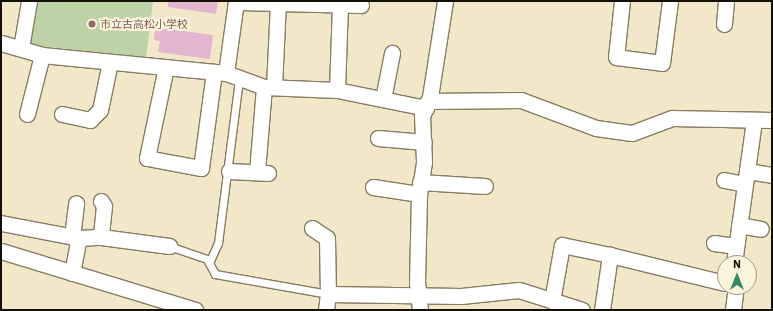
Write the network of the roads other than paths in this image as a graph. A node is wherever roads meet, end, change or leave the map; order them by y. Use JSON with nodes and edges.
{"nodes":[{"id":1,"x":29,"y":1,"type":"edge"},
{"id":2,"x":445,"y":1,"type":"edge"},
{"id":3,"x":622,"y":1,"type":"edge"},
{"id":4,"x":670,"y":1,"type":"edge"},
{"id":5,"x":726,"y":1,"type":"edge"},
{"id":6,"x":236,"y":2,"type":"edge"},
{"id":7,"x":278,"y":3,"type":"junction"},
{"id":8,"x":340,"y":5,"type":"junction"},
{"id":9,"x":361,"y":5,"type":"dead end"},
{"id":10,"x":724,"y":24,"type":"dead end"},
{"id":11,"x":1,"y":42,"type":"edge"},
{"id":12,"x":21,"y":48,"type":"junction"},
{"id":13,"x":392,"y":53,"type":"dead end"},
{"id":14,"x":42,"y":55,"type":"junction"},
{"id":15,"x":110,"y":62,"type":"junction"},
{"id":16,"x":166,"y":67,"type":"junction"},
{"id":17,"x":226,"y":75,"type":"junction"},
{"id":18,"x":269,"y":87,"type":"junction"},
{"id":19,"x":337,"y":90,"type":"junction"},
{"id":20,"x":382,"y":99,"type":"junction"},
{"id":21,"x":427,"y":105,"type":"junction"},
{"id":22,"x":27,"y":114,"type":"dead end"},
{"id":23,"x":62,"y":114,"type":"dead end"},
{"id":24,"x":772,"y":120,"type":"edge"},
{"id":25,"x":754,"y":121,"type":"junction"},
{"id":26,"x":378,"y":138,"type":"dead end"},
{"id":27,"x":424,"y":142,"type":"junction"},
{"id":28,"x":229,"y":171,"type":"junction"},
{"id":29,"x":772,"y":175,"type":"edge"},
{"id":30,"x":746,"y":178,"type":"junction"},
{"id":31,"x":724,"y":180,"type":"dead end"},
{"id":32,"x":485,"y":186,"type":"dead end"},
{"id":33,"x":373,"y":187,"type":"dead end"},
{"id":34,"x":420,"y":188,"type":"junction"},
{"id":35,"x":101,"y":201,"type":"dead end"},
{"id":36,"x":76,"y":203,"type":"dead end"},
{"id":37,"x":1,"y":223,"type":"edge"},
{"id":38,"x":739,"y":225,"type":"junction"},
{"id":39,"x":312,"y":228,"type":"dead end"},
{"id":40,"x":761,"y":229,"type":"dead end"},
{"id":41,"x":102,"y":237,"type":"junction"},
{"id":42,"x":76,"y":238,"type":"junction"},
{"id":43,"x":714,"y":243,"type":"dead end"},
{"id":44,"x":169,"y":246,"type":"joint"},
{"id":45,"x":736,"y":246,"type":"junction"},
{"id":46,"x":1,"y":251,"type":"edge"},
{"id":47,"x":610,"y":255,"type":"junction"},
{"id":48,"x":735,"y":255,"type":"edge"},
{"id":49,"x":209,"y":263,"type":"junction"},
{"id":50,"x":72,"y":272,"type":"junction"},
{"id":51,"x":717,"y":281,"type":"edge"},
{"id":52,"x":420,"y":293,"type":"junction"},
{"id":53,"x":328,"y":294,"type":"junction"},
{"id":54,"x":735,"y":295,"type":"edge"},
{"id":55,"x":552,"y":301,"type":"junction"},
{"id":56,"x":195,"y":310,"type":"edge"},
{"id":57,"x":326,"y":310,"type":"edge"},
{"id":58,"x":420,"y":310,"type":"edge"},
{"id":59,"x":582,"y":310,"type":"edge"},
{"id":60,"x":602,"y":310,"type":"edge"},
{"id":61,"x":733,"y":310,"type":"edge"}],
"edges":[{"from":1,"to":12,"type":"street"},
{"from":2,"to":21,"type":"street"},
{"from":3,"to":4,"type":"street"},
{"from":5,"to":10,"type":"street"},
{"from":6,"to":7,"type":"street"},
{"from":6,"to":17,"type":"street"},
{"from":7,"to":8,"type":"street"},
{"from":7,"to":18,"type":"street"},
{"from":8,"to":9,"type":"street"},
{"from":8,"to":19,"type":"street"},
{"from":11,"to":12,"type":"street"},
{"from":12,"to":14,"type":"street"},
{"from":13,"to":20,"type":"street"},
{"from":14,"to":15,"type":"street"},
{"from":14,"to":22,"type":"street"},
{"from":15,"to":16,"type":"street"},
{"from":15,"to":23,"type":"street"},
{"from":16,"to":17,"type":"street"},
{"from":16,"to":17,"type":"street"},
{"from":17,"to":18,"type":"street"},
{"from":17,"to":28,"type":"lane"},
{"from":18,"to":19,"type":"street"},
{"from":18,"to":28,"type":"street"},
{"from":19,"to":20,"type":"street"},
{"from":20,"to":21,"type":"street"},
{"from":21,"to":25,"type":"street"},
{"from":21,"to":27,"type":"street"},
{"from":24,"to":25,"type":"street"},
{"from":25,"to":30,"type":"street"},
{"from":26,"to":27,"type":"street"},
{"from":27,"to":34,"type":"street"},
{"from":28,"to":49,"type":"lane"},
{"from":29,"to":30,"type":"street"},
{"from":30,"to":31,"type":"street"},
{"from":30,"to":38,"type":"street"},
{"from":32,"to":34,"type":"street"},
{"from":33,"to":34,"type":"street"},
{"from":34,"to":52,"type":"street"},
{"from":35,"to":41,"type":"street"},
{"from":36,"to":42,"type":"street"},
{"from":37,"to":42,"type":"street"},
{"from":38,"to":40,"type":"street"},
{"from":38,"to":45,"type":"street"},
{"from":39,"to":53,"type":"street"},
{"from":41,"to":42,"type":"street"},
{"from":41,"to":44,"type":"street"},
{"from":42,"to":50,"type":"street"},
{"from":43,"to":45,"type":"street"},
{"from":44,"to":49,"type":"lane"},
{"from":45,"to":48,"type":"street"},
{"from":46,"to":50,"type":"street"},
{"from":47,"to":51,"type":"street"},
{"from":47,"to":55,"type":"street"},
{"from":47,"to":60,"type":"street"},
{"from":49,"to":53,"type":"lane"},
{"from":50,"to":56,"type":"street"},
{"from":52,"to":53,"type":"street"},
{"from":52,"to":55,"type":"street"},
{"from":52,"to":58,"type":"street"},
{"from":53,"to":57,"type":"street"},
{"from":54,"to":61,"type":"street"},
{"from":55,"to":59,"type":"street"}]}
